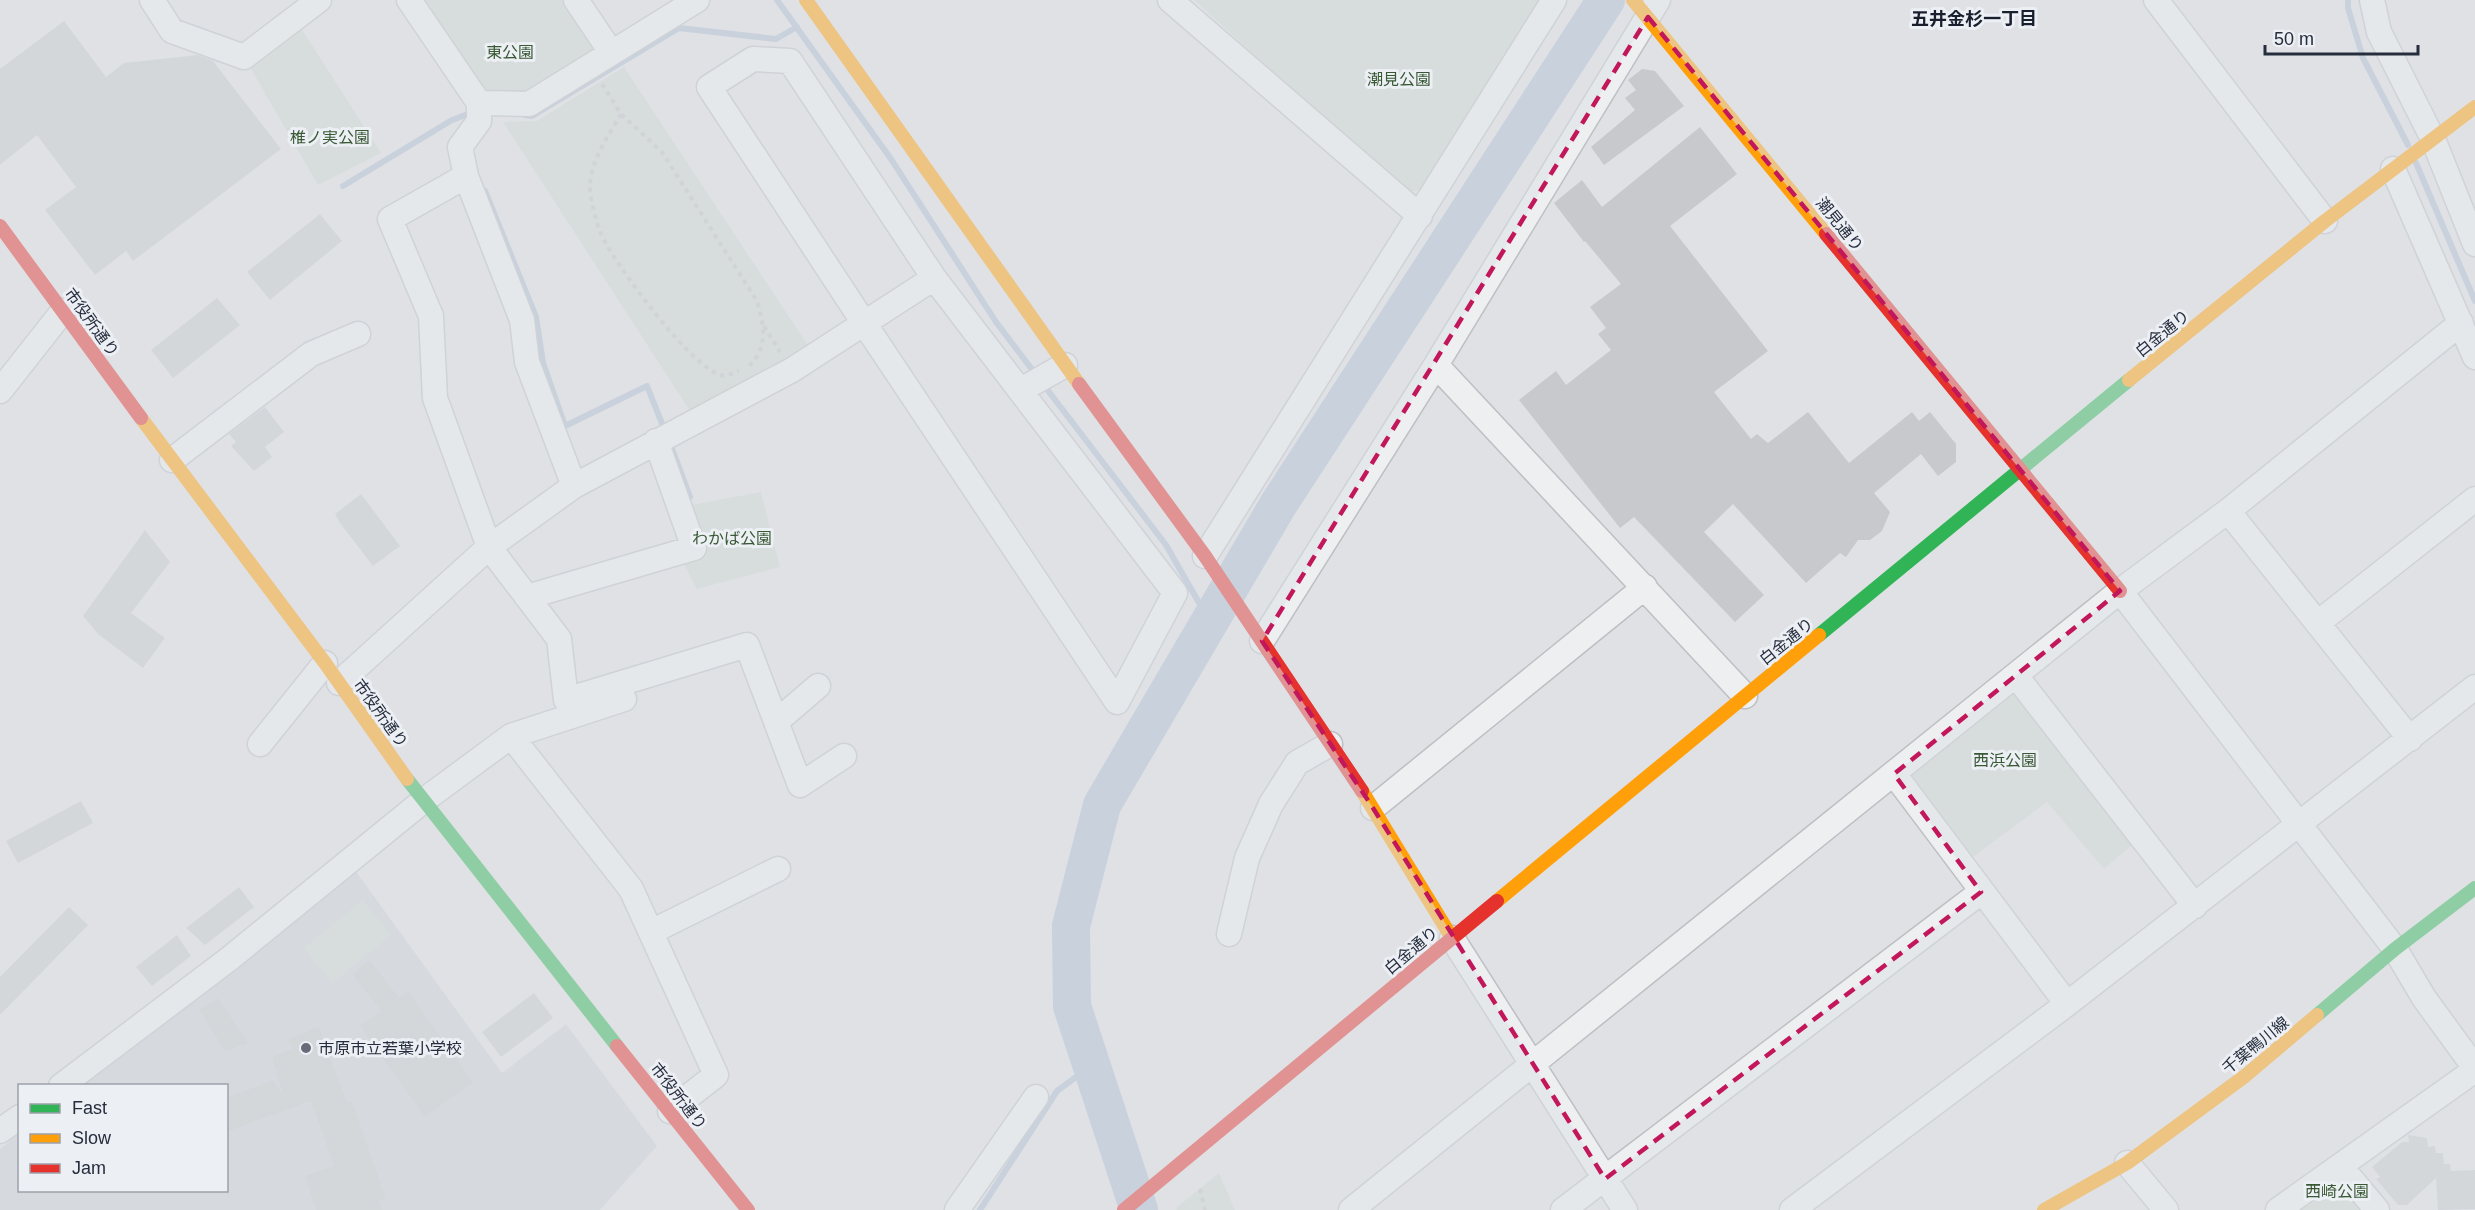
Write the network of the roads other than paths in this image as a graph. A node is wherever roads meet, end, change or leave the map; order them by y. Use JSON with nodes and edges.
{"nodes":[{"id":1,"x":152,"y":0,"type":"edge"},
{"id":2,"x":319,"y":0,"type":"edge"},
{"id":3,"x":409,"y":0,"type":"edge"},
{"id":4,"x":576,"y":0,"type":"edge"},
{"id":5,"x":696,"y":0,"type":"edge"},
{"id":6,"x":806,"y":0,"type":"edge"},
{"id":7,"x":1170,"y":0,"type":"edge"},
{"id":8,"x":1554,"y":0,"type":"edge"},
{"id":9,"x":2156,"y":0,"type":"edge"},
{"id":10,"x":2373,"y":0,"type":"edge"},
{"id":11,"x":1646,"y":6,"type":"edge"},
{"id":12,"x":288,"y":8,"type":"edge"},
{"id":13,"x":611,"y":52,"type":"junction"},
{"id":14,"x":479,"y":103,"type":"junction"},
{"id":15,"x":2475,"y":107,"type":"edge"},
{"id":16,"x":2433,"y":139,"type":"junction"},
{"id":17,"x":2393,"y":169,"type":"junction"},
{"id":18,"x":466,"y":176,"type":"junction"},
{"id":19,"x":1420,"y":216,"type":"junction"},
{"id":20,"x":2325,"y":221,"type":"junction"},
{"id":21,"x":0,"y":226,"type":"edge"},
{"id":22,"x":2475,"y":244,"type":"edge"},
{"id":23,"x":934,"y":278,"type":"junction"},
{"id":24,"x":63,"y":311,"type":"junction"},
{"id":25,"x":864,"y":323,"type":"junction"},
{"id":26,"x":2461,"y":323,"type":"junction"},
{"id":27,"x":358,"y":334,"type":"dead end"},
{"id":28,"x":2475,"y":357,"type":"edge"},
{"id":29,"x":1065,"y":365,"type":"junction"},
{"id":30,"x":1437,"y":365,"type":"junction"},
{"id":31,"x":1021,"y":390,"type":"junction"},
{"id":32,"x":0,"y":391,"type":"edge"},
{"id":33,"x":657,"y":441,"type":"junction"},
{"id":34,"x":172,"y":460,"type":"junction"},
{"id":35,"x":2020,"y":469,"type":"junction"},
{"id":36,"x":574,"y":486,"type":"junction"},
{"id":37,"x":2475,"y":499,"type":"edge"},
{"id":38,"x":2228,"y":511,"type":"junction"},
{"id":39,"x":489,"y":547,"type":"junction"},
{"id":40,"x":1205,"y":556,"type":"junction"},
{"id":41,"x":1645,"y":587,"type":"junction"},
{"id":42,"x":2120,"y":591,"type":"junction"},
{"id":43,"x":527,"y":597,"type":"junction"},
{"id":44,"x":2319,"y":622,"type":"junction"},
{"id":45,"x":1262,"y":641,"type":"junction"},
{"id":46,"x":751,"y":657,"type":"junction"},
{"id":47,"x":325,"y":663,"type":"junction"},
{"id":48,"x":2016,"y":676,"type":"junction"},
{"id":49,"x":339,"y":683,"type":"junction"},
{"id":50,"x":818,"y":686,"type":"dead end"},
{"id":51,"x":2475,"y":687,"type":"edge"},
{"id":52,"x":1745,"y":696,"type":"junction"},
{"id":53,"x":776,"y":722,"type":"junction"},
{"id":54,"x":511,"y":736,"type":"junction"},
{"id":55,"x":2410,"y":739,"type":"junction"},
{"id":56,"x":260,"y":744,"type":"dead end"},
{"id":57,"x":1330,"y":744,"type":"junction"},
{"id":58,"x":844,"y":756,"type":"dead end"},
{"id":59,"x":1894,"y":774,"type":"junction"},
{"id":60,"x":423,"y":801,"type":"junction"},
{"id":61,"x":1373,"y":808,"type":"junction"},
{"id":62,"x":2297,"y":824,"type":"junction"},
{"id":63,"x":778,"y":869,"type":"dead end"},
{"id":64,"x":2475,"y":888,"type":"edge"},
{"id":65,"x":1981,"y":892,"type":"junction"},
{"id":66,"x":2195,"y":906,"type":"junction"},
{"id":67,"x":651,"y":932,"type":"junction"},
{"id":68,"x":1229,"y":934,"type":"dead end"},
{"id":69,"x":1452,"y":938,"type":"junction"},
{"id":70,"x":2395,"y":949,"type":"junction"},
{"id":71,"x":2067,"y":1004,"type":"junction"},
{"id":72,"x":1531,"y":1065,"type":"junction"},
{"id":73,"x":2475,"y":1069,"type":"edge"},
{"id":74,"x":64,"y":1084,"type":"edge"},
{"id":75,"x":1036,"y":1097,"type":"dead end"},
{"id":76,"x":670,"y":1111,"type":"junction"},
{"id":77,"x":18,"y":1118,"type":"edge"},
{"id":78,"x":0,"y":1131,"type":"edge"},
{"id":79,"x":2127,"y":1163,"type":"junction"},
{"id":80,"x":2341,"y":1167,"type":"junction"},
{"id":81,"x":1605,"y":1179,"type":"junction"},
{"id":82,"x":748,"y":1210,"type":"edge"},
{"id":83,"x":957,"y":1210,"type":"edge"},
{"id":84,"x":1125,"y":1210,"type":"edge"},
{"id":85,"x":1351,"y":1210,"type":"edge"},
{"id":86,"x":1563,"y":1210,"type":"edge"},
{"id":87,"x":1625,"y":1210,"type":"edge"},
{"id":88,"x":1792,"y":1210,"type":"edge"},
{"id":89,"x":2044,"y":1210,"type":"edge"},
{"id":90,"x":2166,"y":1210,"type":"edge"},
{"id":91,"x":2278,"y":1210,"type":"edge"},
{"id":92,"x":2378,"y":1210,"type":"edge"}],
"edges":[{"from":1,"to":12,"type":"street"},
{"from":2,"to":12,"type":"street"},
{"from":3,"to":14,"type":"street"},
{"from":4,"to":13,"type":"street"},
{"from":5,"to":13,"type":"street"},
{"from":6,"to":29,"type":"street"},
{"from":7,"to":19,"type":"street"},
{"from":8,"to":19,"type":"street"},
{"from":9,"to":20,"type":"street"},
{"from":10,"to":16,"type":"street"},
{"from":11,"to":30,"type":"street"},
{"from":11,"to":35,"type":"street","name":"潮見通り"},
{"from":13,"to":14,"type":"street"},
{"from":14,"to":18,"type":"street"},
{"from":15,"to":16,"type":"street","name":"白金通り"},
{"from":16,"to":17,"type":"street","name":"白金通り"},
{"from":16,"to":22,"type":"street"},
{"from":17,"to":20,"type":"street","name":"白金通り"},
{"from":17,"to":26,"type":"street"},
{"from":18,"to":36,"type":"street"},
{"from":18,"to":39,"type":"street"},
{"from":19,"to":40,"type":"street"},
{"from":20,"to":35,"type":"street","name":"白金通り"},
{"from":21,"to":24,"type":"street","name":"市役所通り"},
{"from":23,"to":25,"type":"street"},
{"from":23,"to":25,"type":"street"},
{"from":23,"to":31,"type":"street"},
{"from":24,"to":32,"type":"street"},
{"from":24,"to":34,"type":"street","name":"市役所通り"},
{"from":25,"to":31,"type":"street"},
{"from":25,"to":33,"type":"street"},
{"from":26,"to":28,"type":"street"},
{"from":26,"to":38,"type":"street"},
{"from":27,"to":34,"type":"street"},
{"from":29,"to":31,"type":"street"},
{"from":29,"to":40,"type":"street"},
{"from":30,"to":41,"type":"street"},
{"from":30,"to":45,"type":"street"},
{"from":33,"to":36,"type":"street"},
{"from":33,"to":43,"type":"street"},
{"from":34,"to":47,"type":"street","name":"市役所通り"},
{"from":35,"to":42,"type":"street","name":"潮見通り"},
{"from":35,"to":52,"type":"street","name":"白金通り"},
{"from":36,"to":39,"type":"street"},
{"from":37,"to":44,"type":"street"},
{"from":38,"to":42,"type":"street"},
{"from":38,"to":44,"type":"street"},
{"from":39,"to":43,"type":"street"},
{"from":39,"to":49,"type":"street"},
{"from":40,"to":45,"type":"street"},
{"from":41,"to":52,"type":"street"},
{"from":41,"to":61,"type":"street"},
{"from":42,"to":48,"type":"street"},
{"from":42,"to":62,"type":"street"},
{"from":43,"to":46,"type":"street"},
{"from":44,"to":55,"type":"street"},
{"from":45,"to":57,"type":"street"},
{"from":46,"to":53,"type":"street"},
{"from":46,"to":54,"type":"street"},
{"from":47,"to":49,"type":"street","name":"市役所通り"},
{"from":47,"to":56,"type":"street"},
{"from":48,"to":59,"type":"street"},
{"from":48,"to":66,"type":"street"},
{"from":49,"to":60,"type":"street","name":"市役所通り"},
{"from":50,"to":53,"type":"street"},
{"from":51,"to":55,"type":"street"},
{"from":52,"to":69,"type":"street","name":"白金通り"},
{"from":53,"to":58,"type":"street"},
{"from":54,"to":60,"type":"street"},
{"from":54,"to":67,"type":"street"},
{"from":55,"to":62,"type":"street"},
{"from":57,"to":61,"type":"street"},
{"from":57,"to":68,"type":"street"},
{"from":59,"to":65,"type":"street"},
{"from":59,"to":72,"type":"street"},
{"from":60,"to":74,"type":"street"},
{"from":60,"to":76,"type":"street","name":"市役所通り"},
{"from":61,"to":69,"type":"street"},
{"from":62,"to":66,"type":"street"},
{"from":62,"to":70,"type":"street"},
{"from":63,"to":67,"type":"street"},
{"from":64,"to":70,"type":"street","name":"千葉鴨川線"},
{"from":65,"to":71,"type":"street"},
{"from":65,"to":81,"type":"street"},
{"from":66,"to":71,"type":"street"},
{"from":67,"to":76,"type":"street"},
{"from":69,"to":72,"type":"street"},
{"from":69,"to":84,"type":"street","name":"白金通り"},
{"from":70,"to":73,"type":"street"},
{"from":70,"to":79,"type":"street","name":"千葉鴨川線"},
{"from":71,"to":88,"type":"street"},
{"from":72,"to":81,"type":"street"},
{"from":72,"to":85,"type":"street"},
{"from":73,"to":80,"type":"street"},
{"from":75,"to":83,"type":"street"},
{"from":76,"to":82,"type":"street","name":"市役所通り"},
{"from":77,"to":78,"type":"street"},
{"from":79,"to":89,"type":"street","name":"千葉鴨川線"},
{"from":79,"to":90,"type":"street"},
{"from":80,"to":91,"type":"street"},
{"from":80,"to":92,"type":"street"},
{"from":81,"to":86,"type":"street"},
{"from":81,"to":87,"type":"street"}]}
